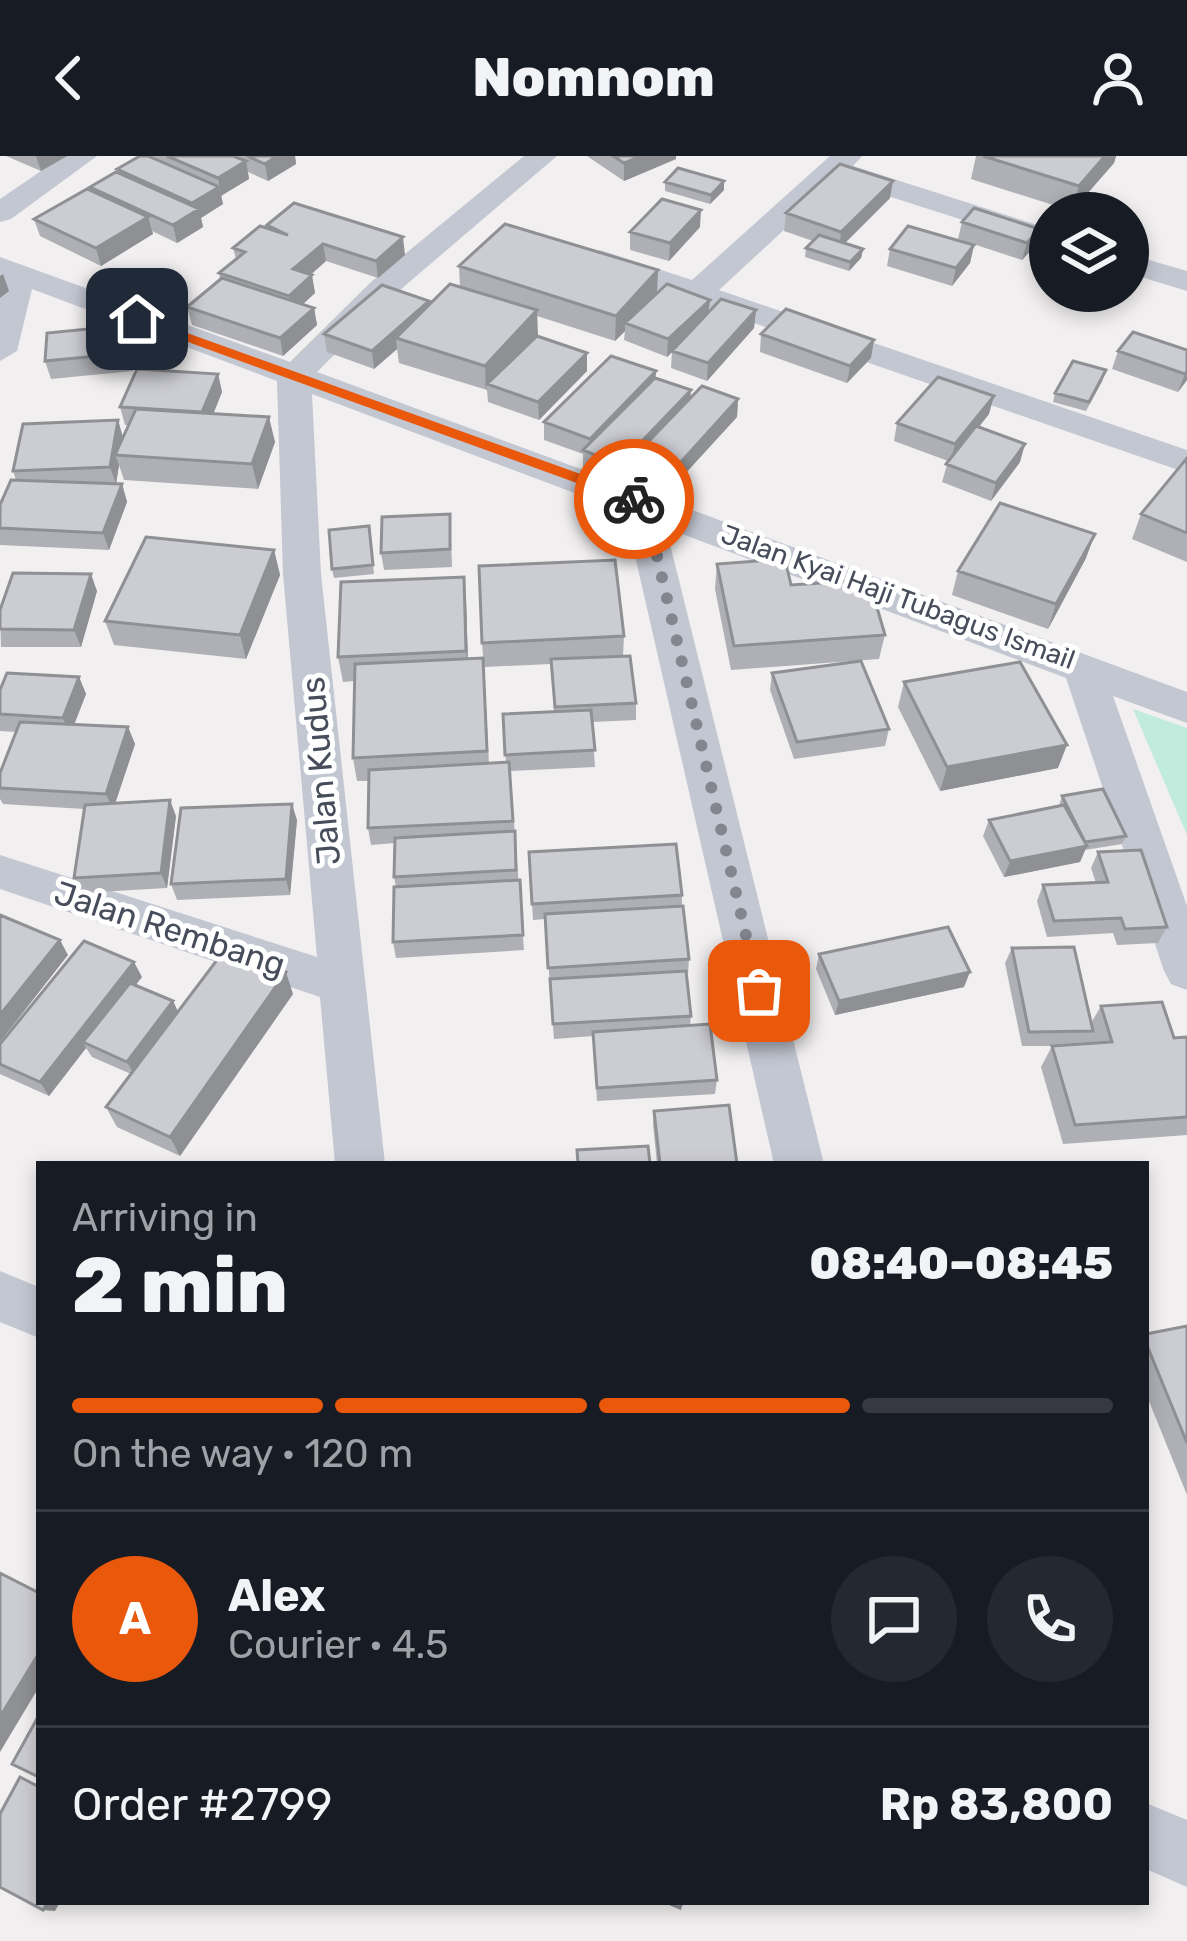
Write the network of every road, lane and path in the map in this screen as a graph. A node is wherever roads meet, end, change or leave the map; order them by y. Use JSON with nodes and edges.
{"nodes":[{"id":1,"x":82,"y":156,"type":"edge"},
{"id":2,"x":542,"y":156,"type":"edge"},
{"id":3,"x":840,"y":163,"type":"edge"},
{"id":4,"x":0,"y":213,"type":"edge"},
{"id":5,"x":471,"y":213,"type":"junction"},
{"id":6,"x":517,"y":229,"type":"edge"},
{"id":7,"x":1029,"y":231,"type":"edge"},
{"id":8,"x":562,"y":245,"type":"edge"},
{"id":9,"x":1149,"y":269,"type":"edge"},
{"id":10,"x":10,"y":271,"type":"edge"},
{"id":11,"x":1187,"y":281,"type":"edge"},
{"id":12,"x":697,"y":293,"type":"junction"},
{"id":13,"x":0,"y":351,"type":"edge"},
{"id":14,"x":294,"y":377,"type":"junction"},
{"id":15,"x":1187,"y":462,"type":"edge"},
{"id":16,"x":641,"y":501,"type":"junction"},
{"id":17,"x":1082,"y":666,"type":"junction"},
{"id":18,"x":1187,"y":708,"type":"edge"},
{"id":19,"x":0,"y":872,"type":"edge"},
{"id":20,"x":1187,"y":971,"type":"edge"},
{"id":21,"x":340,"y":984,"type":"junction"},
{"id":22,"x":360,"y":1161,"type":"edge"},
{"id":23,"x":798,"y":1161,"type":"edge"},
{"id":24,"x":0,"y":1296,"type":"edge"},
{"id":25,"x":36,"y":1312,"type":"edge"},
{"id":26,"x":1149,"y":1836,"type":"edge"},
{"id":27,"x":1187,"y":1854,"type":"edge"}],
"edges":[{"from":1,"to":4,"type":"street"},
{"from":2,"to":5,"type":"street"},
{"from":3,"to":7,"type":"street"},
{"from":3,"to":12,"type":"street"},
{"from":5,"to":6,"type":"street"},
{"from":5,"to":14,"type":"street"},
{"from":8,"to":12,"type":"street"},
{"from":9,"to":11,"type":"street"},
{"from":10,"to":13,"type":"street"},
{"from":10,"to":14,"type":"street","name":"Jalan Kyai Haji Tubagus Ismail"},
{"from":12,"to":15,"type":"street"},
{"from":14,"to":16,"type":"street","name":"Jalan Kyai Haji Tubagus Ismail"},
{"from":14,"to":21,"type":"street","name":"Jalan Kudus"},
{"from":16,"to":17,"type":"street","name":"Jalan Kyai Haji Tubagus Ismail"},
{"from":16,"to":23,"type":"street"},
{"from":17,"to":18,"type":"street","name":"Jalan Kyai Haji Tubagus Ismail"},
{"from":17,"to":20,"type":"street"},
{"from":19,"to":21,"type":"street","name":"Jalan Rembang"},
{"from":21,"to":22,"type":"street","name":"Jalan Kudus"},
{"from":24,"to":25,"type":"street"},
{"from":26,"to":27,"type":"street"}]}
